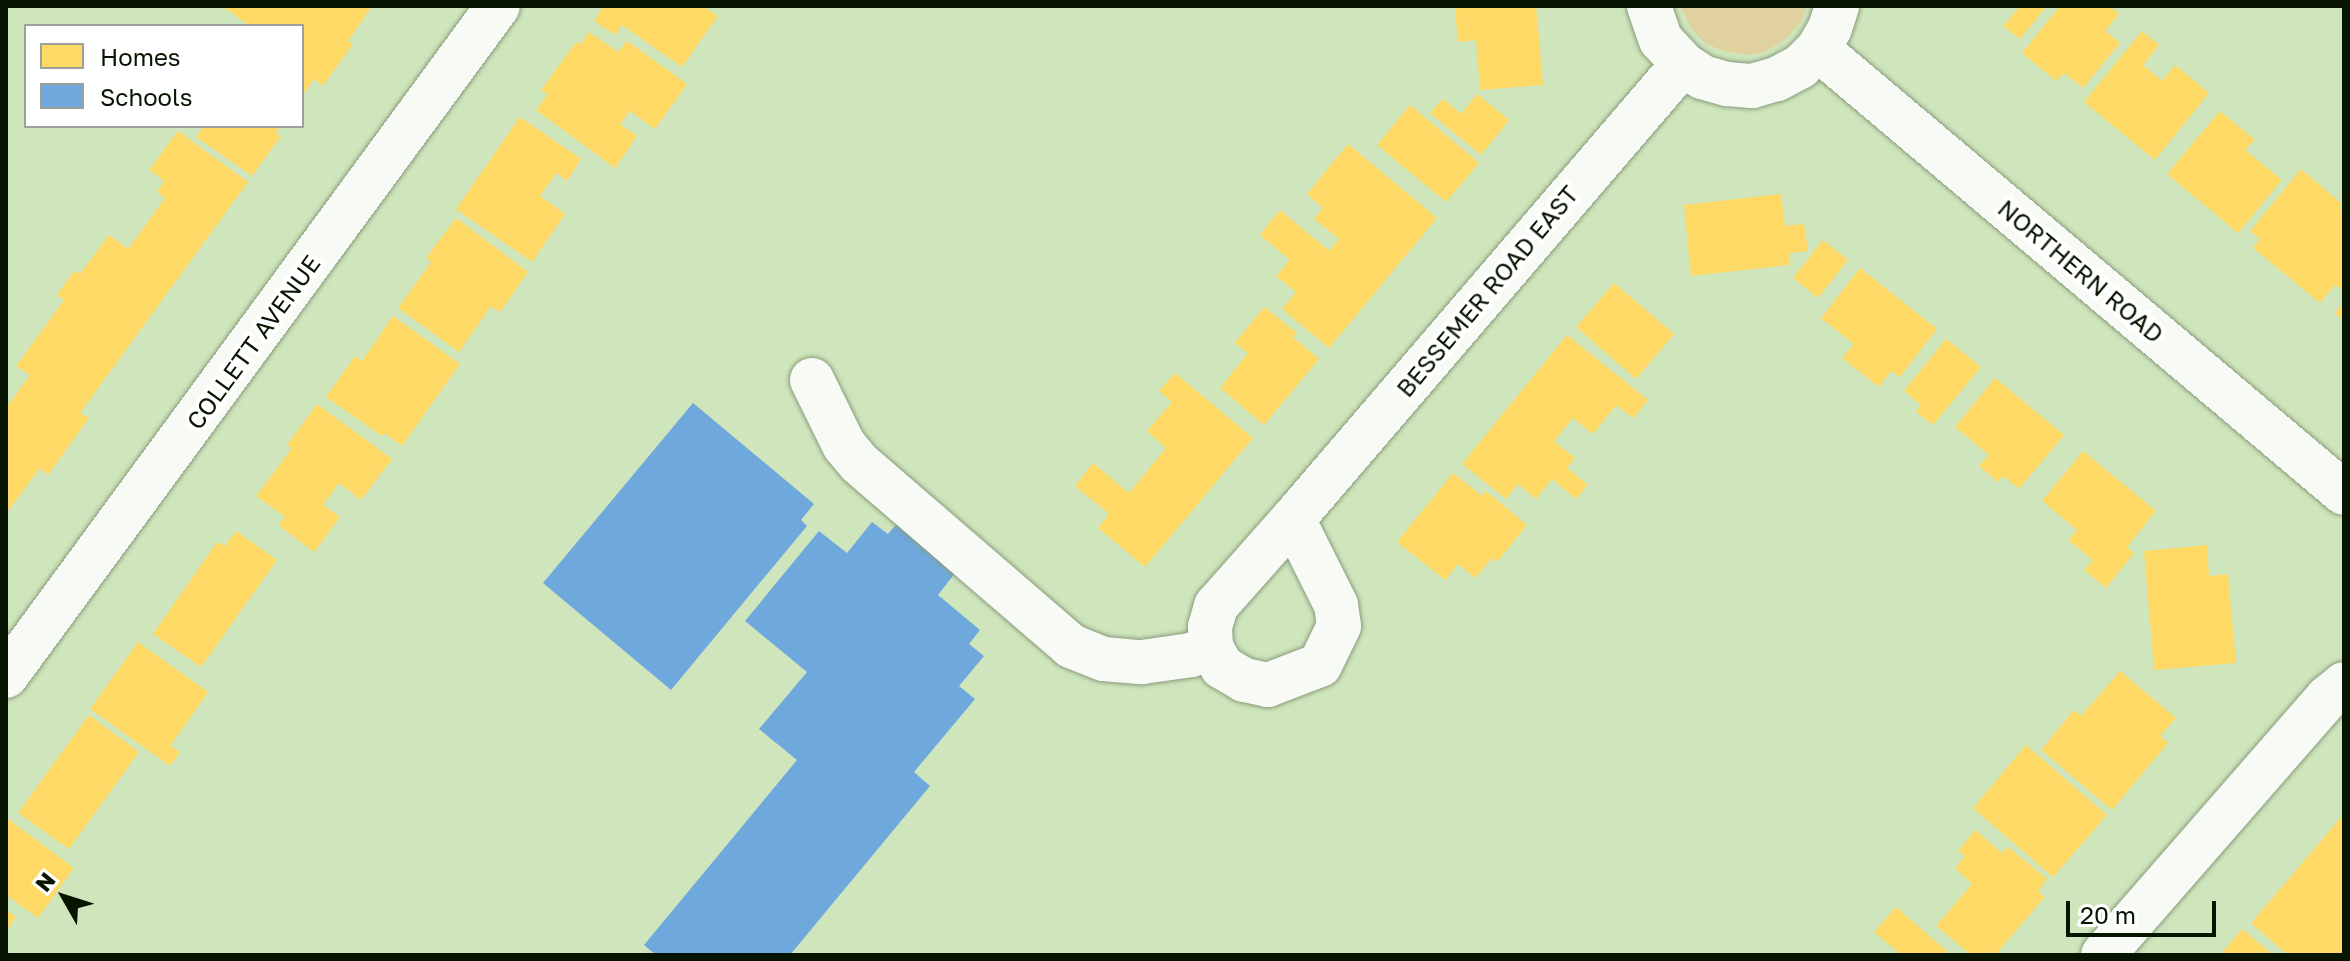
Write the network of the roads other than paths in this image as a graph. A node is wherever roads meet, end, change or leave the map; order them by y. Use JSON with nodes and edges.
{"nodes":[{"id":1,"x":498,"y":6,"type":"edge"},
{"id":2,"x":1649,"y":6,"type":"edge"},
{"id":3,"x":1837,"y":6,"type":"edge"},
{"id":4,"x":1818,"y":49,"type":"junction"},
{"id":5,"x":1683,"y":64,"type":"junction"},
{"id":6,"x":812,"y":380,"type":"dead end"},
{"id":7,"x":2342,"y":487,"type":"edge"},
{"id":8,"x":1293,"y":519,"type":"junction"},
{"id":9,"x":1211,"y":647,"type":"junction"},
{"id":10,"x":2344,"y":650,"type":"edge"},
{"id":11,"x":6,"y":676,"type":"edge"},
{"id":12,"x":2335,"y":691,"type":"edge"},
{"id":13,"x":2103,"y":955,"type":"edge"}],
"edges":[{"from":1,"to":11,"type":"street","name":"COLLETT AVENUE"},
{"from":2,"to":5,"type":"street"},
{"from":3,"to":4,"type":"street"},
{"from":4,"to":5,"type":"street"},
{"from":4,"to":7,"type":"street","name":"NORTHERN ROAD"},
{"from":5,"to":8,"type":"street","name":"BESSEMER ROAD EAST"},
{"from":6,"to":9,"type":"street"},
{"from":8,"to":9,"type":"street","name":"BESSEMER ROAD EAST"},
{"from":8,"to":9,"type":"street"},
{"from":10,"to":12,"type":"street"},
{"from":12,"to":13,"type":"street"}]}
